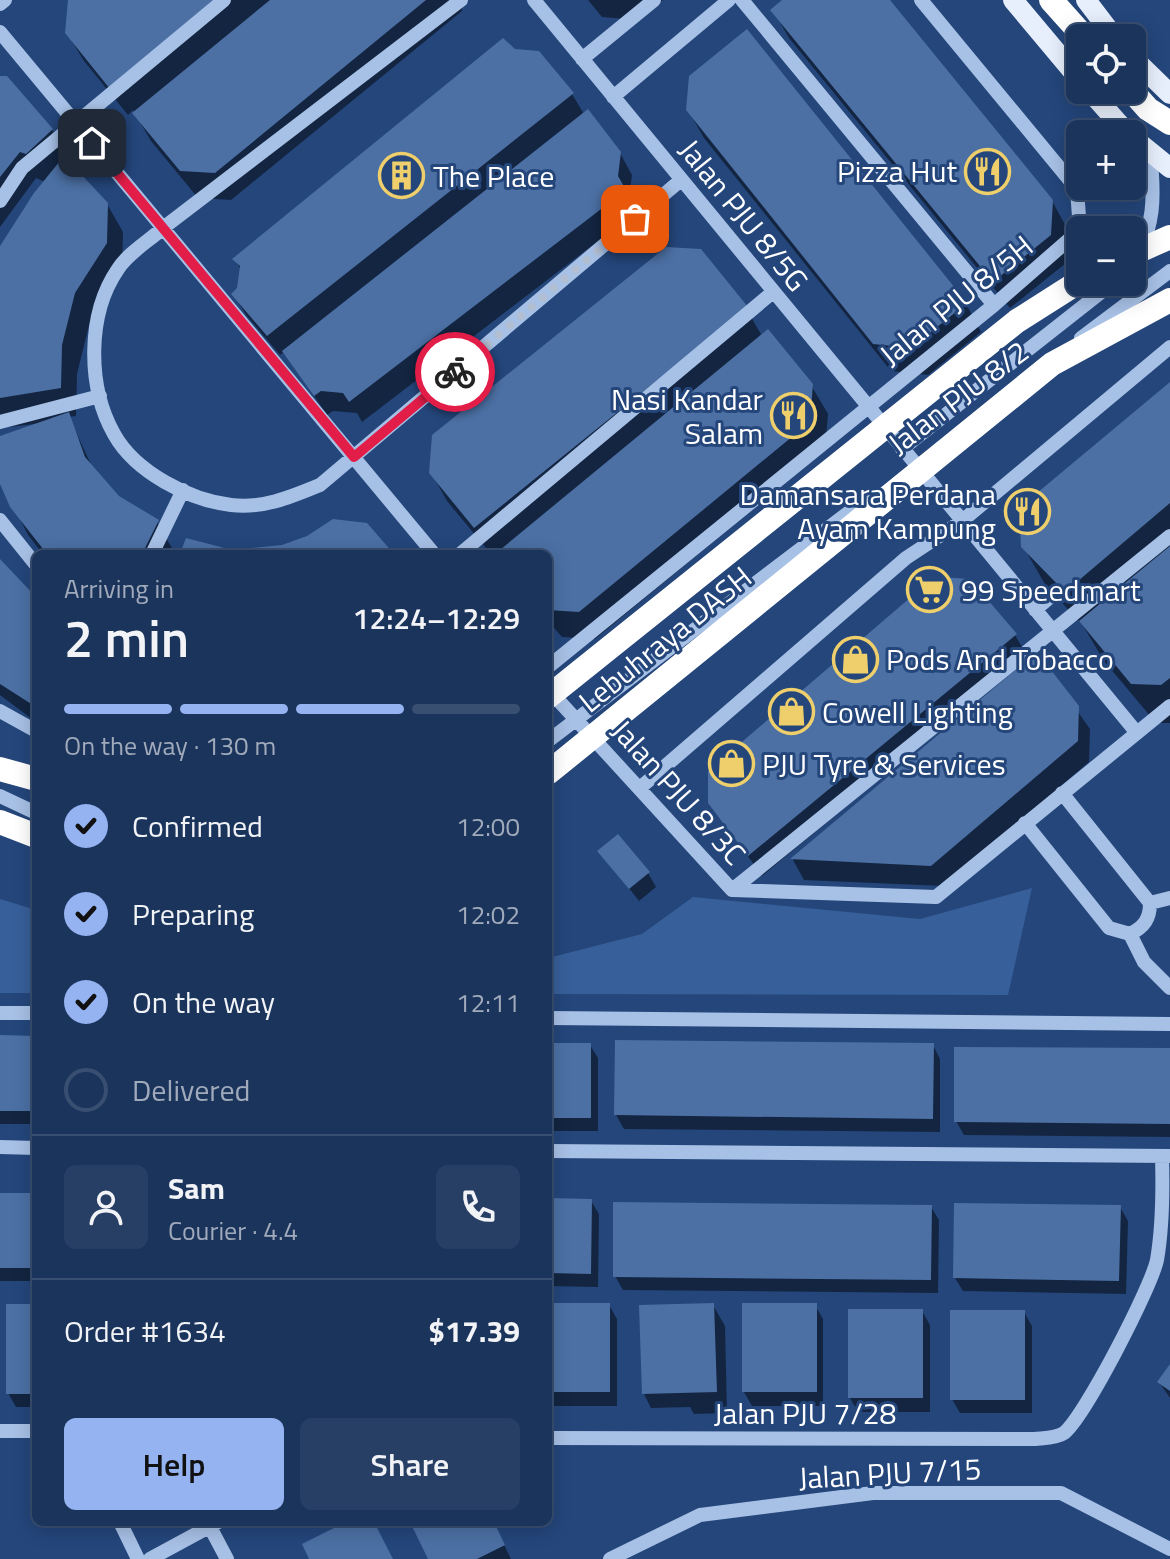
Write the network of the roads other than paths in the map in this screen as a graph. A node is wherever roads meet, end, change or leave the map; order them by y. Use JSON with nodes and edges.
{"nodes":[{"id":1,"x":5,"y":0,"type":"edge"},
{"id":2,"x":224,"y":0,"type":"edge"},
{"id":3,"x":461,"y":0,"type":"edge"},
{"id":4,"x":534,"y":0,"type":"edge"},
{"id":5,"x":654,"y":0,"type":"edge"},
{"id":6,"x":729,"y":0,"type":"edge"},
{"id":7,"x":742,"y":0,"type":"edge"},
{"id":8,"x":921,"y":0,"type":"edge"},
{"id":9,"x":1013,"y":0,"type":"edge"},
{"id":10,"x":1051,"y":0,"type":"edge"},
{"id":11,"x":1086,"y":0,"type":"edge"},
{"id":12,"x":0,"y":4,"type":"edge"},
{"id":13,"x":1072,"y":24,"type":"edge"},
{"id":14,"x":1104,"y":24,"type":"edge"},
{"id":15,"x":0,"y":32,"type":"edge"},
{"id":16,"x":582,"y":59,"type":"junction"},
{"id":17,"x":1066,"y":63,"type":"edge"},
{"id":18,"x":1146,"y":71,"type":"edge"},
{"id":19,"x":1170,"y":94,"type":"edge"},
{"id":20,"x":613,"y":97,"type":"junction"},
{"id":21,"x":1101,"y":104,"type":"edge"},
{"id":22,"x":1144,"y":104,"type":"edge"},
{"id":23,"x":1116,"y":120,"type":"edge"},
{"id":24,"x":74,"y":121,"type":"junction"},
{"id":25,"x":1170,"y":123,"type":"edge"},
{"id":26,"x":1146,"y":150,"type":"edge"},
{"id":27,"x":1150,"y":153,"type":"junction"},
{"id":28,"x":1170,"y":168,"type":"edge"},
{"id":29,"x":681,"y":180,"type":"junction"},
{"id":30,"x":0,"y":201,"type":"edge"},
{"id":31,"x":163,"y":228,"type":"junction"},
{"id":32,"x":1146,"y":237,"type":"edge"},
{"id":33,"x":1170,"y":237,"type":"edge"},
{"id":34,"x":1146,"y":248,"type":"edge"},
{"id":35,"x":1170,"y":271,"type":"edge"},
{"id":36,"x":1066,"y":290,"type":"edge"},
{"id":37,"x":773,"y":292,"type":"junction"},
{"id":38,"x":1096,"y":296,"type":"edge"},
{"id":39,"x":1170,"y":300,"type":"edge"},
{"id":40,"x":994,"y":305,"type":"junction"},
{"id":41,"x":1170,"y":347,"type":"edge"},
{"id":42,"x":100,"y":396,"type":"junction"},
{"id":43,"x":867,"y":406,"type":"junction"},
{"id":44,"x":0,"y":422,"type":"edge"},
{"id":45,"x":902,"y":449,"type":"junction"},
{"id":46,"x":354,"y":457,"type":"junction"},
{"id":47,"x":913,"y":463,"type":"junction"},
{"id":48,"x":183,"y":490,"type":"junction"},
{"id":49,"x":0,"y":520,"type":"edge"},
{"id":50,"x":962,"y":521,"type":"junction"},
{"id":51,"x":1170,"y":536,"type":"edge"},
{"id":52,"x":154,"y":550,"type":"edge"},
{"id":53,"x":431,"y":550,"type":"edge"},
{"id":54,"x":465,"y":550,"type":"edge"},
{"id":55,"x":32,"y":560,"type":"edge"},
{"id":56,"x":1056,"y":592,"type":"dead end"},
{"id":57,"x":1035,"y":610,"type":"junction"},
{"id":58,"x":1052,"y":630,"type":"junction"},
{"id":59,"x":552,"y":664,"type":"edge"},
{"id":60,"x":552,"y":693,"type":"edge"},
{"id":61,"x":552,"y":694,"type":"edge"},
{"id":62,"x":1170,"y":706,"type":"edge"},
{"id":63,"x":0,"y":711,"type":"edge"},
{"id":64,"x":578,"y":720,"type":"junction"},
{"id":65,"x":32,"y":729,"type":"edge"},
{"id":66,"x":1137,"y":733,"type":"junction"},
{"id":67,"x":552,"y":738,"type":"edge"},
{"id":68,"x":0,"y":769,"type":"edge"},
{"id":69,"x":552,"y":770,"type":"edge"},
{"id":70,"x":32,"y":778,"type":"edge"},
{"id":71,"x":641,"y":787,"type":"junction"},
{"id":72,"x":1062,"y":793,"type":"junction"},
{"id":73,"x":0,"y":796,"type":"edge"},
{"id":74,"x":32,"y":811,"type":"edge"},
{"id":75,"x":0,"y":822,"type":"edge"},
{"id":76,"x":1025,"y":823,"type":"junction"},
{"id":77,"x":32,"y":834,"type":"edge"},
{"id":78,"x":732,"y":890,"type":"junction"},
{"id":79,"x":1170,"y":898,"type":"edge"},
{"id":80,"x":1150,"y":903,"type":"junction"},
{"id":81,"x":1130,"y":934,"type":"junction"},
{"id":82,"x":1170,"y":988,"type":"edge"},
{"id":83,"x":0,"y":1013,"type":"edge"},
{"id":84,"x":32,"y":1013,"type":"edge"},
{"id":85,"x":552,"y":1018,"type":"edge"},
{"id":86,"x":1170,"y":1024,"type":"edge"},
{"id":87,"x":0,"y":1147,"type":"edge"},
{"id":88,"x":32,"y":1148,"type":"edge"},
{"id":89,"x":552,"y":1151,"type":"edge"},
{"id":90,"x":1166,"y":1156,"type":"edge"},
{"id":91,"x":0,"y":1431,"type":"edge"},
{"id":92,"x":32,"y":1431,"type":"edge"},
{"id":93,"x":552,"y":1438,"type":"edge"},
{"id":94,"x":122,"y":1526,"type":"edge"},
{"id":95,"x":210,"y":1526,"type":"edge"},
{"id":96,"x":215,"y":1526,"type":"edge"},
{"id":97,"x":1170,"y":1549,"type":"edge"},
{"id":98,"x":138,"y":1559,"type":"edge"},
{"id":99,"x":150,"y":1559,"type":"edge"},
{"id":100,"x":227,"y":1559,"type":"edge"},
{"id":101,"x":610,"y":1559,"type":"edge"}],
"edges":[{"from":1,"to":12,"type":"street"},
{"from":2,"to":24,"type":"street"},
{"from":3,"to":31,"type":"street"},
{"from":4,"to":16,"type":"street","name":"Jalan PJU 8/5G"},
{"from":5,"to":16,"type":"street"},
{"from":6,"to":20,"type":"street"},
{"from":7,"to":40,"type":"street"},
{"from":8,"to":40,"type":"street","name":"Jalan PJU 8/5H"},
{"from":9,"to":17,"type":"main road"},
{"from":10,"to":13,"type":"highway"},
{"from":11,"to":14,"type":"main road"},
{"from":15,"to":24,"type":"street"},
{"from":16,"to":20,"type":"street","name":"Jalan PJU 8/5G"},
{"from":18,"to":19,"type":"main road"},
{"from":20,"to":29,"type":"street","name":"Jalan PJU 8/5G"},
{"from":21,"to":23,"type":"main road"},
{"from":22,"to":25,"type":"highway"},
{"from":24,"to":30,"type":"street"},
{"from":24,"to":31,"type":"street"},
{"from":26,"to":27,"type":"main road"},
{"from":27,"to":28,"type":"main road"},
{"from":27,"to":32,"type":"street"},
{"from":29,"to":37,"type":"street","name":"Jalan PJU 8/5G"},
{"from":29,"to":46,"type":"street"},
{"from":31,"to":42,"type":"street"},
{"from":31,"to":46,"type":"street"},
{"from":33,"to":34,"type":"highway","bridge":true},
{"from":35,"to":47,"type":"street","name":"Jalan PJU 8/2"},
{"from":36,"to":61,"type":"highway","name":"Lebuhraya DASH","bridge":true},
{"from":37,"to":43,"type":"street","name":"Jalan PJU 8/5G"},
{"from":37,"to":54,"type":"street"},
{"from":38,"to":45,"type":"street","name":"Jalan PJU 8/2"},
{"from":39,"to":69,"type":"highway","name":"Lebuhraya DASH","bridge":true},
{"from":40,"to":43,"type":"street","name":"Jalan PJU 8/5H"},
{"from":41,"to":50,"type":"street"},
{"from":42,"to":44,"type":"street"},
{"from":42,"to":48,"type":"street"},
{"from":43,"to":45,"type":"street","name":"Jalan PJU 8/5G"},
{"from":43,"to":59,"type":"street","name":"Jalan PJU 8/5H"},
{"from":45,"to":47,"type":"street","name":"Jalan PJU 8/5G"},
{"from":46,"to":48,"type":"street"},
{"from":46,"to":53,"type":"street"},
{"from":47,"to":50,"type":"street","name":"Jalan PJU 8/5G"},
{"from":47,"to":64,"type":"street","name":"Jalan PJU 8/2"},
{"from":48,"to":52,"type":"street"},
{"from":49,"to":55,"type":"street"},
{"from":50,"to":57,"type":"street","name":"Jalan PJU 8/5G"},
{"from":50,"to":71,"type":"street"},
{"from":51,"to":58,"type":"street"},
{"from":56,"to":57,"type":"street"},
{"from":57,"to":58,"type":"street","name":"Jalan PJU 8/5G"},
{"from":58,"to":66,"type":"street","name":"Jalan PJU 8/5G"},
{"from":58,"to":78,"type":"street"},
{"from":60,"to":64,"type":"street","name":"Jalan PJU 8/3C"},
{"from":62,"to":66,"type":"street"},
{"from":63,"to":65,"type":"street"},
{"from":64,"to":67,"type":"street","name":"Jalan PJU 8/2"},
{"from":64,"to":71,"type":"street","name":"Jalan PJU 8/3C"},
{"from":66,"to":72,"type":"street"},
{"from":68,"to":70,"type":"highway"},
{"from":71,"to":78,"type":"street","name":"Jalan PJU 8/3C"},
{"from":72,"to":76,"type":"street"},
{"from":72,"to":80,"type":"street"},
{"from":73,"to":74,"type":"street"},
{"from":75,"to":77,"type":"highway"},
{"from":76,"to":78,"type":"street","name":"Jalan PJU 8/3C"},
{"from":76,"to":81,"type":"street"},
{"from":79,"to":80,"type":"street"},
{"from":80,"to":81,"type":"street"},
{"from":81,"to":82,"type":"street"},
{"from":83,"to":84,"type":"street"},
{"from":85,"to":86,"type":"street"},
{"from":87,"to":88,"type":"street"},
{"from":89,"to":90,"type":"street"},
{"from":90,"to":93,"type":"street","name":"Jalan PJU 7/28"},
{"from":91,"to":92,"type":"street"},
{"from":94,"to":98,"type":"street"},
{"from":95,"to":99,"type":"street"},
{"from":96,"to":100,"type":"street"},
{"from":97,"to":101,"type":"street","name":"Jalan PJU 7/15"}]}
